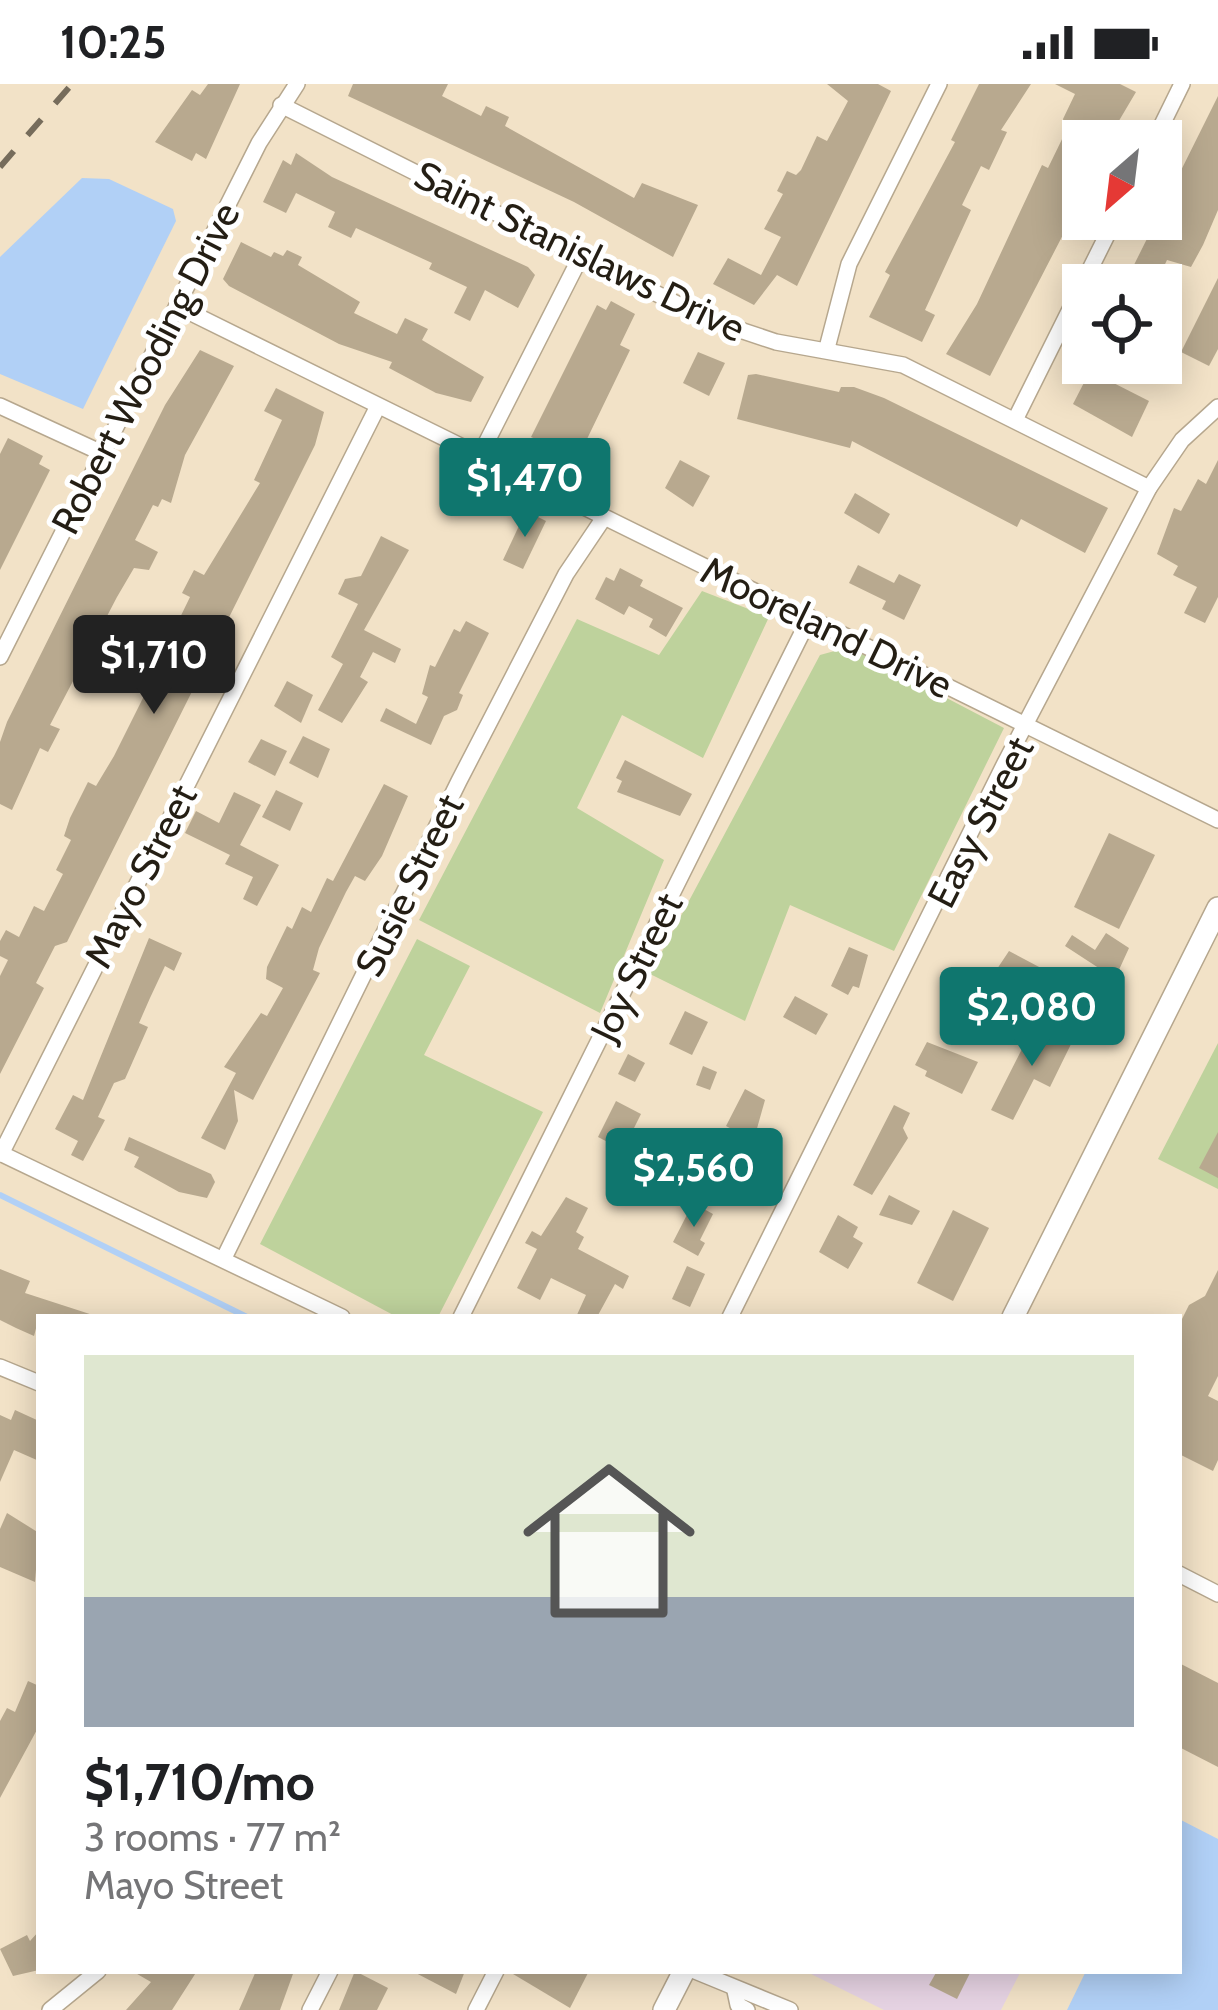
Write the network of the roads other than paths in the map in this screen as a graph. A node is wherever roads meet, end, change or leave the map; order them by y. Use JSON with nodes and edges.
{"nodes":[{"id":1,"x":297,"y":84,"type":"edge"},
{"id":2,"x":939,"y":84,"type":"edge"},
{"id":3,"x":1182,"y":84,"type":"edge"},
{"id":4,"x":281,"y":105,"type":"junction"},
{"id":5,"x":1164,"y":120,"type":"edge"},
{"id":6,"x":1105,"y":240,"type":"edge"},
{"id":7,"x":581,"y":256,"type":"junction"},
{"id":8,"x":177,"y":306,"type":"junction"},
{"id":9,"x":827,"y":348,"type":"junction"},
{"id":10,"x":0,"y":406,"type":"edge"},
{"id":11,"x":378,"y":406,"type":"junction"},
{"id":12,"x":1218,"y":407,"type":"edge"},
{"id":13,"x":1015,"y":420,"type":"junction"},
{"id":14,"x":102,"y":453,"type":"junction"},
{"id":15,"x":480,"y":455,"type":"junction"},
{"id":16,"x":1149,"y":488,"type":"junction"},
{"id":17,"x":603,"y":519,"type":"junction"},
{"id":18,"x":810,"y":617,"type":"junction"},
{"id":19,"x":0,"y":657,"type":"edge"},
{"id":20,"x":1030,"y":725,"type":"junction"},
{"id":21,"x":1218,"y":820,"type":"edge"},
{"id":22,"x":1218,"y":908,"type":"edge"},
{"id":23,"x":1,"y":1153,"type":"edge"},
{"id":24,"x":224,"y":1258,"type":"junction"},
{"id":25,"x":336,"y":1314,"type":"edge"},
{"id":26,"x":462,"y":1314,"type":"edge"},
{"id":27,"x":731,"y":1314,"type":"edge"},
{"id":28,"x":1015,"y":1314,"type":"edge"},
{"id":29,"x":0,"y":1367,"type":"edge"},
{"id":30,"x":36,"y":1382,"type":"edge"},
{"id":31,"x":1182,"y":1576,"type":"edge"},
{"id":32,"x":1218,"y":1594,"type":"edge"},
{"id":33,"x":94,"y":1974,"type":"edge"},
{"id":34,"x":328,"y":1974,"type":"edge"},
{"id":35,"x":494,"y":1974,"type":"edge"},
{"id":36,"x":682,"y":1974,"type":"edge"},
{"id":37,"x":700,"y":1974,"type":"edge"},
{"id":38,"x":735,"y":1991,"type":"junction"},
{"id":39,"x":50,"y":2010,"type":"edge"},
{"id":40,"x":310,"y":2010,"type":"edge"},
{"id":41,"x":476,"y":2010,"type":"edge"},
{"id":42,"x":664,"y":2010,"type":"edge"},
{"id":43,"x":747,"y":2010,"type":"edge"},
{"id":44,"x":790,"y":2010,"type":"edge"}],
"edges":[{"from":1,"to":4,"type":"street","name":"Robert Wooding Drive"},
{"from":2,"to":9,"type":"street"},
{"from":3,"to":5,"type":"street"},
{"from":4,"to":7,"type":"street","name":"Saint Stanislaws Drive"},
{"from":4,"to":8,"type":"street","name":"Robert Wooding Drive"},
{"from":6,"to":13,"type":"street"},
{"from":7,"to":9,"type":"street","name":"Saint Stanislaws Drive"},
{"from":7,"to":15,"type":"street"},
{"from":8,"to":11,"type":"street","name":"Mooreland Drive"},
{"from":8,"to":14,"type":"street","name":"Robert Wooding Drive"},
{"from":9,"to":13,"type":"street","name":"Saint Stanislaws Drive"},
{"from":10,"to":14,"type":"street"},
{"from":11,"to":15,"type":"street","name":"Mooreland Drive"},
{"from":11,"to":23,"type":"street","name":"Mayo Street"},
{"from":12,"to":16,"type":"street","name":"Easy Street"},
{"from":13,"to":16,"type":"street","name":"Saint Stanislaws Drive"},
{"from":14,"to":19,"type":"street","name":"Robert Wooding Drive"},
{"from":15,"to":17,"type":"street","name":"Mooreland Drive"},
{"from":16,"to":20,"type":"street","name":"Easy Street"},
{"from":17,"to":18,"type":"street","name":"Mooreland Drive"},
{"from":17,"to":24,"type":"street","name":"Susie Street"},
{"from":18,"to":20,"type":"street","name":"Mooreland Drive"},
{"from":18,"to":26,"type":"street","name":"Joy Street"},
{"from":20,"to":21,"type":"street","name":"Mooreland Drive"},
{"from":20,"to":27,"type":"street","name":"Easy Street"},
{"from":22,"to":28,"type":"main road"},
{"from":23,"to":24,"type":"street"},
{"from":24,"to":25,"type":"street"},
{"from":29,"to":30,"type":"street"},
{"from":31,"to":32,"type":"street"},
{"from":33,"to":39,"type":"street"},
{"from":34,"to":40,"type":"street"},
{"from":35,"to":41,"type":"street"},
{"from":36,"to":42,"type":"main road"},
{"from":37,"to":38,"type":"street"},
{"from":38,"to":43,"type":"street"},
{"from":38,"to":44,"type":"street"}]}
